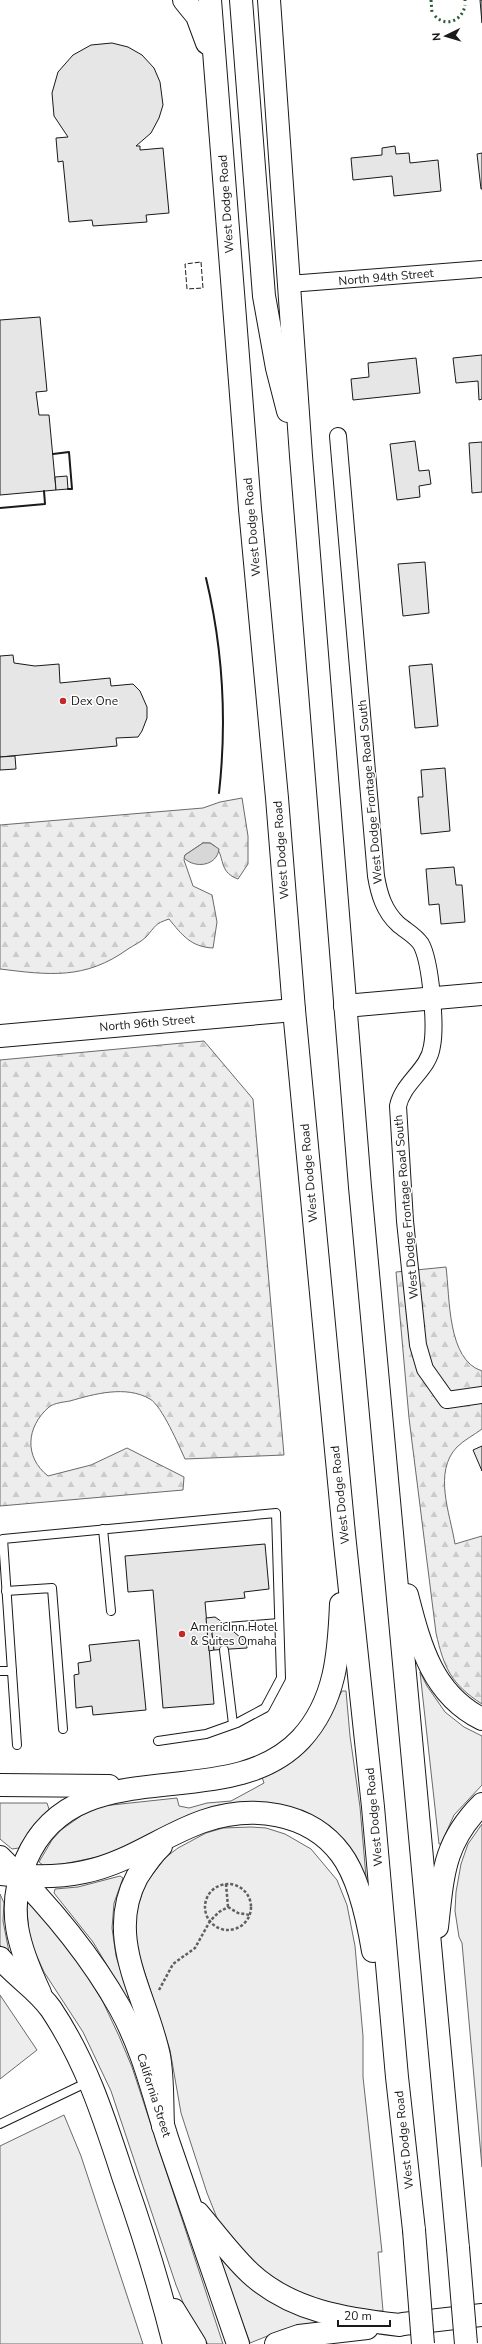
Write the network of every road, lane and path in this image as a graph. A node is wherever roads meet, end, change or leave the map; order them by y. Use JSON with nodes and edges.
{"nodes":[{"id":1,"x":184,"y":0,"type":"edge"},
{"id":2,"x":210,"y":0,"type":"edge"},
{"id":3,"x":241,"y":0,"type":"edge"},
{"id":4,"x":269,"y":0,"type":"edge"},
{"id":5,"x":218,"y":88,"type":"junction"},
{"id":6,"x":482,"y":269,"type":"edge"},
{"id":7,"x":289,"y":284,"type":"junction"},
{"id":8,"x":338,"y":436,"type":"dead end"},
{"id":9,"x":301,"y":456,"type":"junction"},
{"id":10,"x":482,"y":994,"type":"edge"},
{"id":11,"x":432,"y":999,"type":"junction"},
{"id":12,"x":345,"y":1006,"type":"junction"},
{"id":13,"x":294,"y":1010,"type":"junction"},
{"id":14,"x":0,"y":1036,"type":"edge"},
{"id":15,"x":482,"y":1395,"type":"edge"},
{"id":16,"x":103,"y":1529,"type":"junction"},
{"id":17,"x":391,"y":1532,"type":"junction"},
{"id":18,"x":344,"y":1534,"type":"junction"},
{"id":19,"x":2,"y":1549,"type":"edge"},
{"id":20,"x":6,"y":1591,"type":"junction"},
{"id":21,"x":111,"y":1611,"type":"dead end"},
{"id":22,"x":279,"y":1623,"type":"junction"},
{"id":23,"x":227,"y":1627,"type":"dead end"},
{"id":24,"x":224,"y":1650,"type":"dead end"},
{"id":25,"x":12,"y":1670,"type":"junction"},
{"id":26,"x":0,"y":1672,"type":"edge"},
{"id":27,"x":482,"y":1719,"type":"edge"},
{"id":28,"x":233,"y":1724,"type":"junction"},
{"id":29,"x":63,"y":1728,"type":"dead end"},
{"id":30,"x":158,"y":1741,"type":"dead end"},
{"id":31,"x":17,"y":1745,"type":"dead end"},
{"id":32,"x":0,"y":1785,"type":"edge"},
{"id":33,"x":158,"y":1786,"type":"junction"},
{"id":34,"x":482,"y":1804,"type":"edge"},
{"id":35,"x":175,"y":1835,"type":"junction"},
{"id":36,"x":0,"y":1856,"type":"edge"},
{"id":37,"x":10,"y":1875,"type":"edge"},
{"id":38,"x":226,"y":1884,"type":"junction"},
{"id":39,"x":228,"y":1907,"type":"junction"},
{"id":40,"x":250,"y":1915,"type":"junction"},
{"id":41,"x":210,"y":1921,"type":"junction"},
{"id":42,"x":0,"y":1958,"type":"edge"},
{"id":43,"x":432,"y":1964,"type":"junction"},
{"id":44,"x":158,"y":1992,"type":"dead end"},
{"id":45,"x":40,"y":1994,"type":"junction"},
{"id":46,"x":397,"y":2077,"type":"junction"},
{"id":47,"x":91,"y":2080,"type":"junction"},
{"id":48,"x":0,"y":2124,"type":"edge"},
{"id":49,"x":163,"y":2126,"type":"junction"},
{"id":50,"x":188,"y":2199,"type":"junction"},
{"id":51,"x":159,"y":2282,"type":"junction"},
{"id":52,"x":482,"y":2315,"type":"edge"},
{"id":53,"x":400,"y":2324,"type":"junction"},
{"id":54,"x":174,"y":2344,"type":"edge"},
{"id":55,"x":194,"y":2344,"type":"edge"},
{"id":56,"x":238,"y":2344,"type":"edge"},
{"id":57,"x":276,"y":2344,"type":"edge"},
{"id":58,"x":424,"y":2344,"type":"edge"},
{"id":59,"x":466,"y":2344,"type":"edge"}],
"edges":[{"from":1,"to":5,"type":"main road"},
{"from":2,"to":5,"type":"main road","name":"West Dodge Road"},
{"from":3,"to":9,"type":"main road"},
{"from":4,"to":7,"type":"main road"},
{"from":5,"to":13,"type":"main road","name":"West Dodge Road"},
{"from":6,"to":7,"type":"street","name":"North 94th Street"},
{"from":7,"to":9,"type":"main road"},
{"from":8,"to":11,"type":"street","name":"West Dodge Frontage Road South"},
{"from":9,"to":12,"type":"main road"},
{"from":10,"to":11,"type":"main road"},
{"from":11,"to":12,"type":"main road"},
{"from":11,"to":15,"type":"street","name":"West Dodge Frontage Road South"},
{"from":12,"to":17,"type":"main road"},
{"from":13,"to":14,"type":"main road","name":"North 96th Street"},
{"from":13,"to":18,"type":"main road","name":"West Dodge Road"},
{"from":16,"to":19,"type":"lane"},
{"from":16,"to":21,"type":"lane"},
{"from":16,"to":22,"type":"lane"},
{"from":17,"to":27,"type":"main road"},
{"from":17,"to":43,"type":"main road"},
{"from":18,"to":33,"type":"main road"},
{"from":18,"to":46,"type":"main road","name":"West Dodge Road"},
{"from":19,"to":20,"type":"lane"},
{"from":20,"to":25,"type":"lane"},
{"from":20,"to":29,"type":"lane"},
{"from":22,"to":23,"type":"lane"},
{"from":22,"to":28,"type":"lane"},
{"from":24,"to":28,"type":"lane"},
{"from":25,"to":26,"type":"lane"},
{"from":25,"to":31,"type":"lane"},
{"from":28,"to":30,"type":"lane"},
{"from":32,"to":33,"type":"main road"},
{"from":33,"to":37,"type":"main road"},
{"from":34,"to":43,"type":"main road"},
{"from":35,"to":37,"type":"main road"},
{"from":35,"to":46,"type":"main road"},
{"from":35,"to":49,"type":"main road"},
{"from":36,"to":37,"type":"main road","name":"California Street"},
{"from":37,"to":45,"type":"main road"},
{"from":37,"to":49,"type":"main road","name":"California Street"},
{"from":38,"to":39,"type":"path"},
{"from":38,"to":40,"type":"path"},
{"from":38,"to":41,"type":"path"},
{"from":39,"to":40,"type":"path"},
{"from":39,"to":41,"type":"path"},
{"from":40,"to":41,"type":"path"},
{"from":41,"to":44,"type":"path"},
{"from":42,"to":45,"type":"main road"},
{"from":43,"to":59,"type":"main road","bridge":true},
{"from":45,"to":47,"type":"main road"},
{"from":46,"to":58,"type":"main road","name":"West Dodge Road","bridge":true},
{"from":47,"to":48,"type":"lane"},
{"from":47,"to":51,"type":"main road"},
{"from":49,"to":50,"type":"main road","name":"California Street"},
{"from":50,"to":53,"type":"main road"},
{"from":50,"to":56,"type":"main road","name":"California Street"},
{"from":51,"to":54,"type":"main road"},
{"from":51,"to":55,"type":"main road"},
{"from":52,"to":53,"type":"main road"},
{"from":53,"to":57,"type":"main road"}]}
